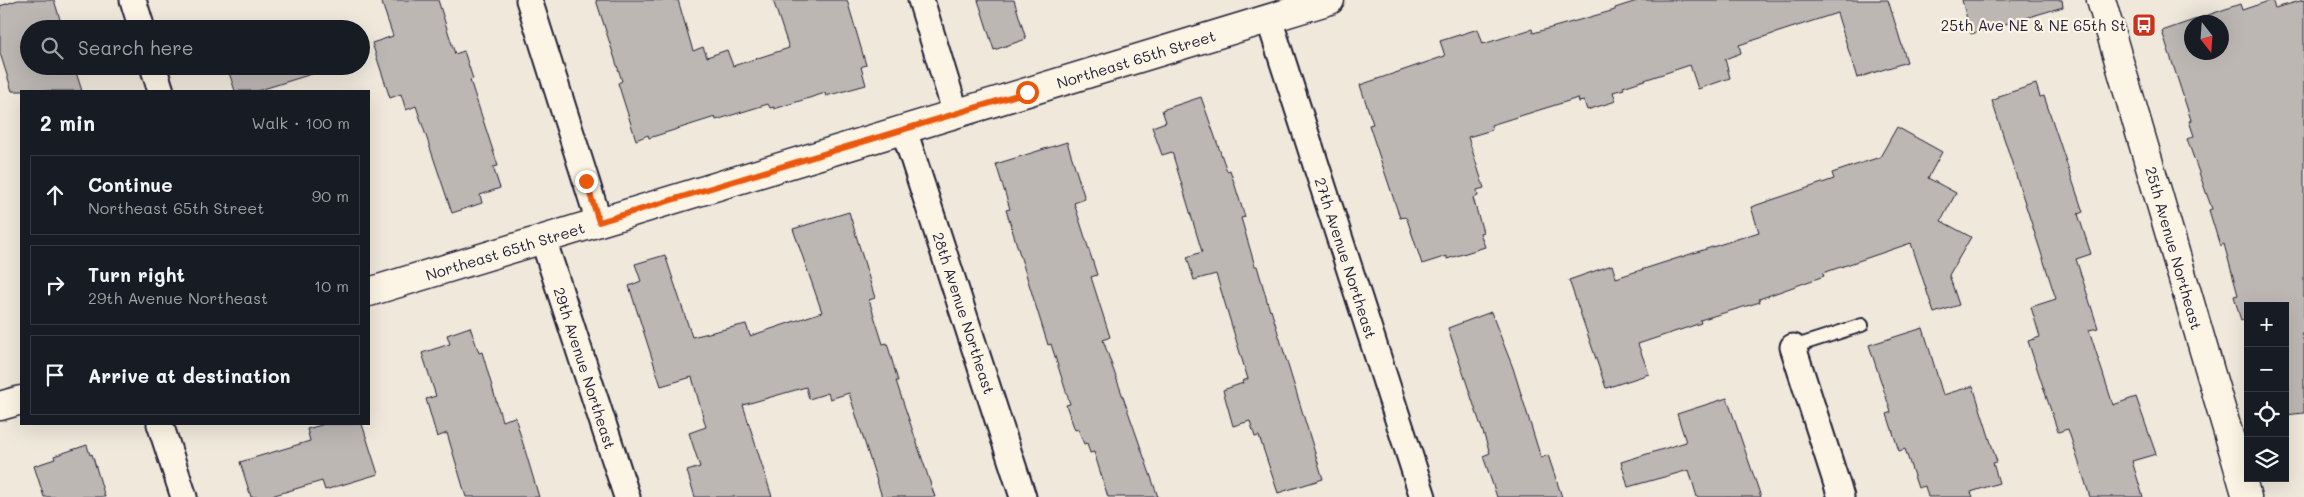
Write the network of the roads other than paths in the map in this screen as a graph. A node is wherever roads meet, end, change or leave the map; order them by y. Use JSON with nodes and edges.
{"nodes":[{"id":1,"x":133,"y":0,"type":"edge"},
{"id":2,"x":529,"y":0,"type":"edge"},
{"id":3,"x":921,"y":0,"type":"edge"},
{"id":4,"x":2101,"y":0,"type":"edge"},
{"id":5,"x":1319,"y":2,"type":"edge"},
{"id":6,"x":1269,"y":18,"type":"junction"},
{"id":7,"x":139,"y":20,"type":"edge"},
{"id":8,"x":156,"y":75,"type":"edge"},
{"id":9,"x":161,"y":90,"type":"edge"},
{"id":10,"x":956,"y":114,"type":"junction"},
{"id":11,"x":904,"y":130,"type":"junction"},
{"id":12,"x":599,"y":222,"type":"junction"},
{"id":13,"x":543,"y":239,"type":"junction"},
{"id":14,"x":370,"y":292,"type":"edge"},
{"id":15,"x":1862,"y":325,"type":"dead end"},
{"id":16,"x":1794,"y":347,"type":"joint"},
{"id":17,"x":20,"y":400,"type":"edge"},
{"id":18,"x":0,"y":406,"type":"edge"},
{"id":19,"x":160,"y":425,"type":"edge"},
{"id":20,"x":184,"y":497,"type":"edge"},
{"id":21,"x":627,"y":497,"type":"edge"},
{"id":22,"x":1023,"y":497,"type":"edge"},
{"id":23,"x":1423,"y":497,"type":"edge"},
{"id":24,"x":1841,"y":497,"type":"edge"},
{"id":25,"x":2247,"y":497,"type":"edge"}],
"edges":[{"from":1,"to":7,"type":"street"},
{"from":2,"to":12,"type":"street"},
{"from":3,"to":10,"type":"street"},
{"from":4,"to":25,"type":"main road","name":"25th Avenue Northeast"},
{"from":5,"to":6,"type":"main road","name":"Northeast 65th Street"},
{"from":6,"to":10,"type":"main road","name":"Northeast 65th Street"},
{"from":6,"to":23,"type":"street","name":"27th Avenue Northeast"},
{"from":8,"to":9,"type":"street"},
{"from":10,"to":11,"type":"main road","name":"Northeast 65th Street"},
{"from":11,"to":12,"type":"main road","name":"Northeast 65th Street"},
{"from":11,"to":22,"type":"street","name":"28th Avenue Northeast"},
{"from":12,"to":13,"type":"main road","name":"Northeast 65th Street"},
{"from":13,"to":14,"type":"main road","name":"Northeast 65th Street"},
{"from":13,"to":21,"type":"street","name":"29th Avenue Northeast"},
{"from":15,"to":16,"type":"lane"},
{"from":16,"to":24,"type":"street"},
{"from":17,"to":18,"type":"main road"},
{"from":19,"to":20,"type":"street"}]}
